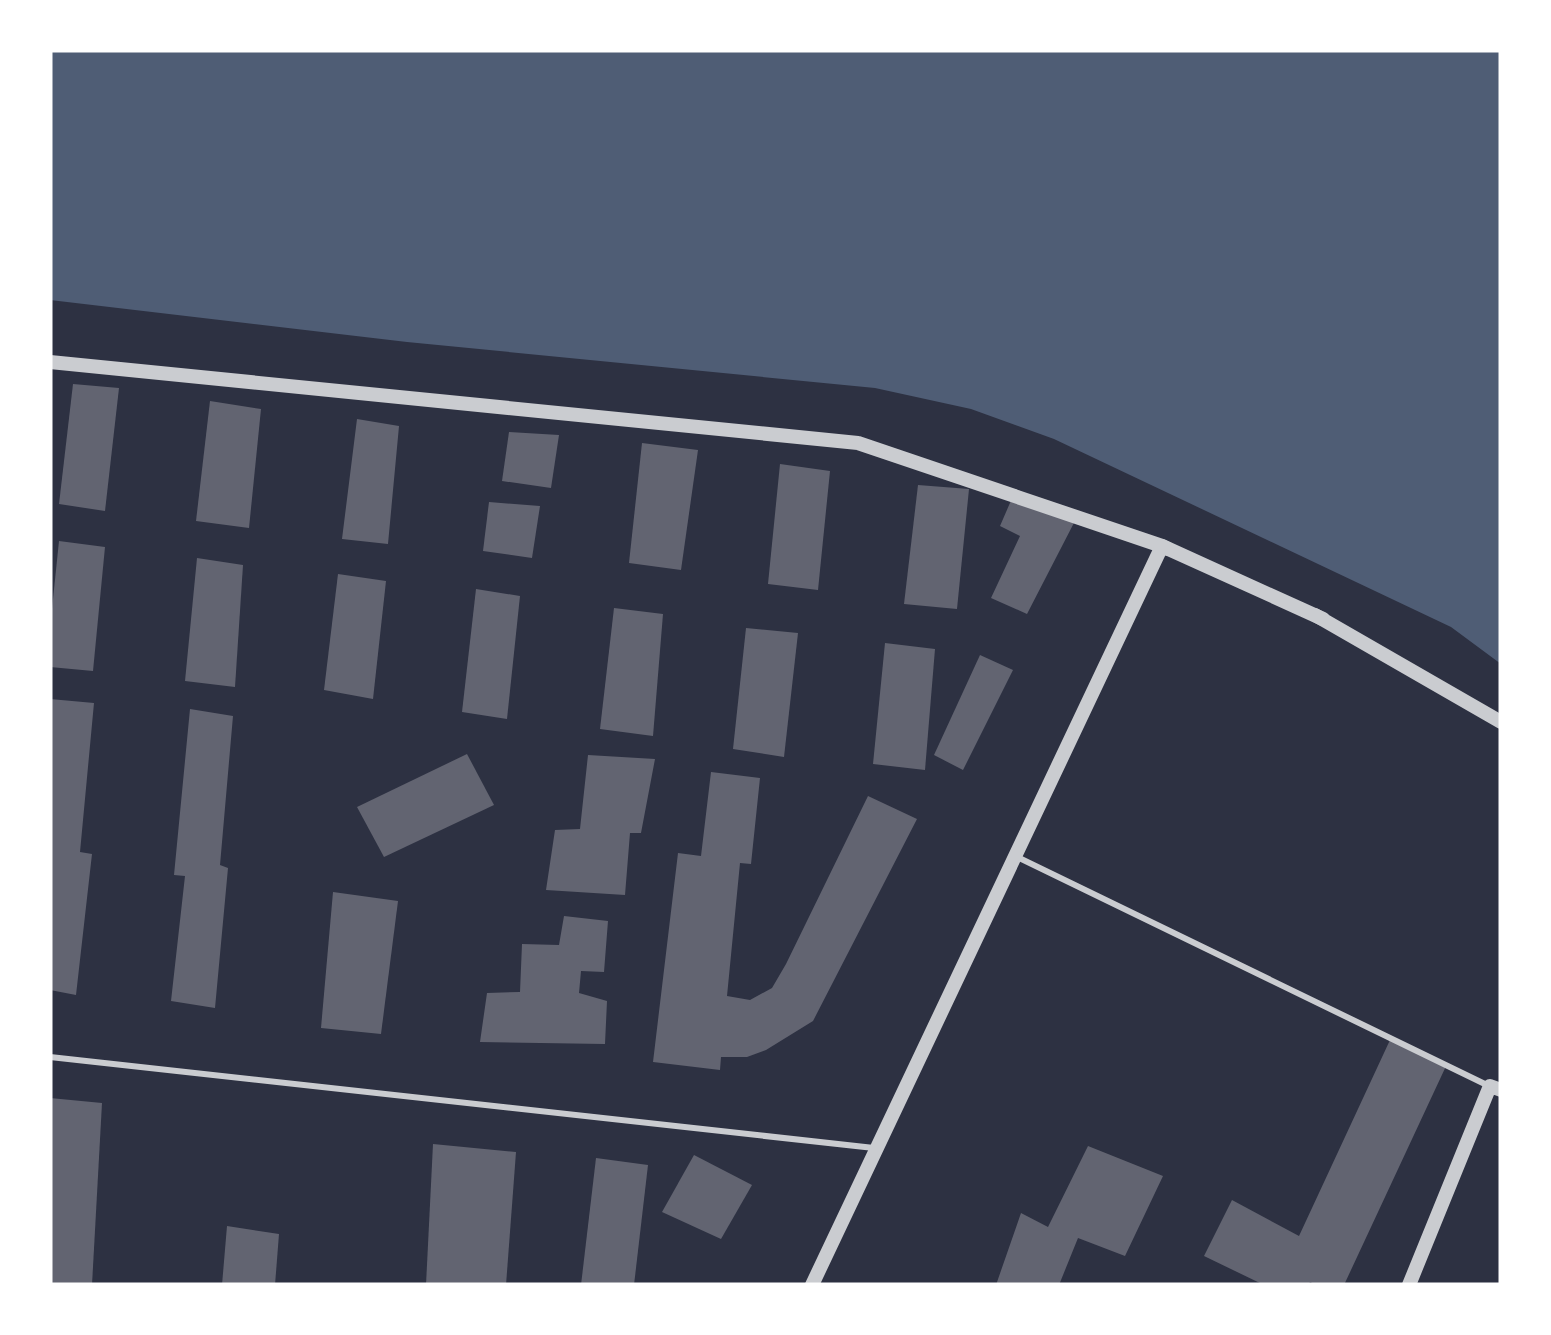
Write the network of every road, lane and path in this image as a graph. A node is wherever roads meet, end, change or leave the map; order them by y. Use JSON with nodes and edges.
{"nodes":[{"id":1,"x":50,"y":362,"type":"edge"},
{"id":2,"x":1162,"y":546,"type":"junction"},
{"id":3,"x":1501,"y":722,"type":"edge"},
{"id":4,"x":1015,"y":856,"type":"junction"},
{"id":5,"x":50,"y":1057,"type":"edge"},
{"id":6,"x":1496,"y":1088,"type":"edge"},
{"id":7,"x":876,"y":1148,"type":"junction"},
{"id":8,"x":812,"y":1285,"type":"edge"},
{"id":9,"x":1409,"y":1285,"type":"edge"}],
"edges":[{"from":1,"to":2,"type":"street"},
{"from":2,"to":3,"type":"street"},
{"from":2,"to":4,"type":"street"},
{"from":4,"to":6,"type":"lane"},
{"from":4,"to":7,"type":"street"},
{"from":5,"to":7,"type":"lane"},
{"from":6,"to":9,"type":"street"},
{"from":7,"to":8,"type":"street"}]}
